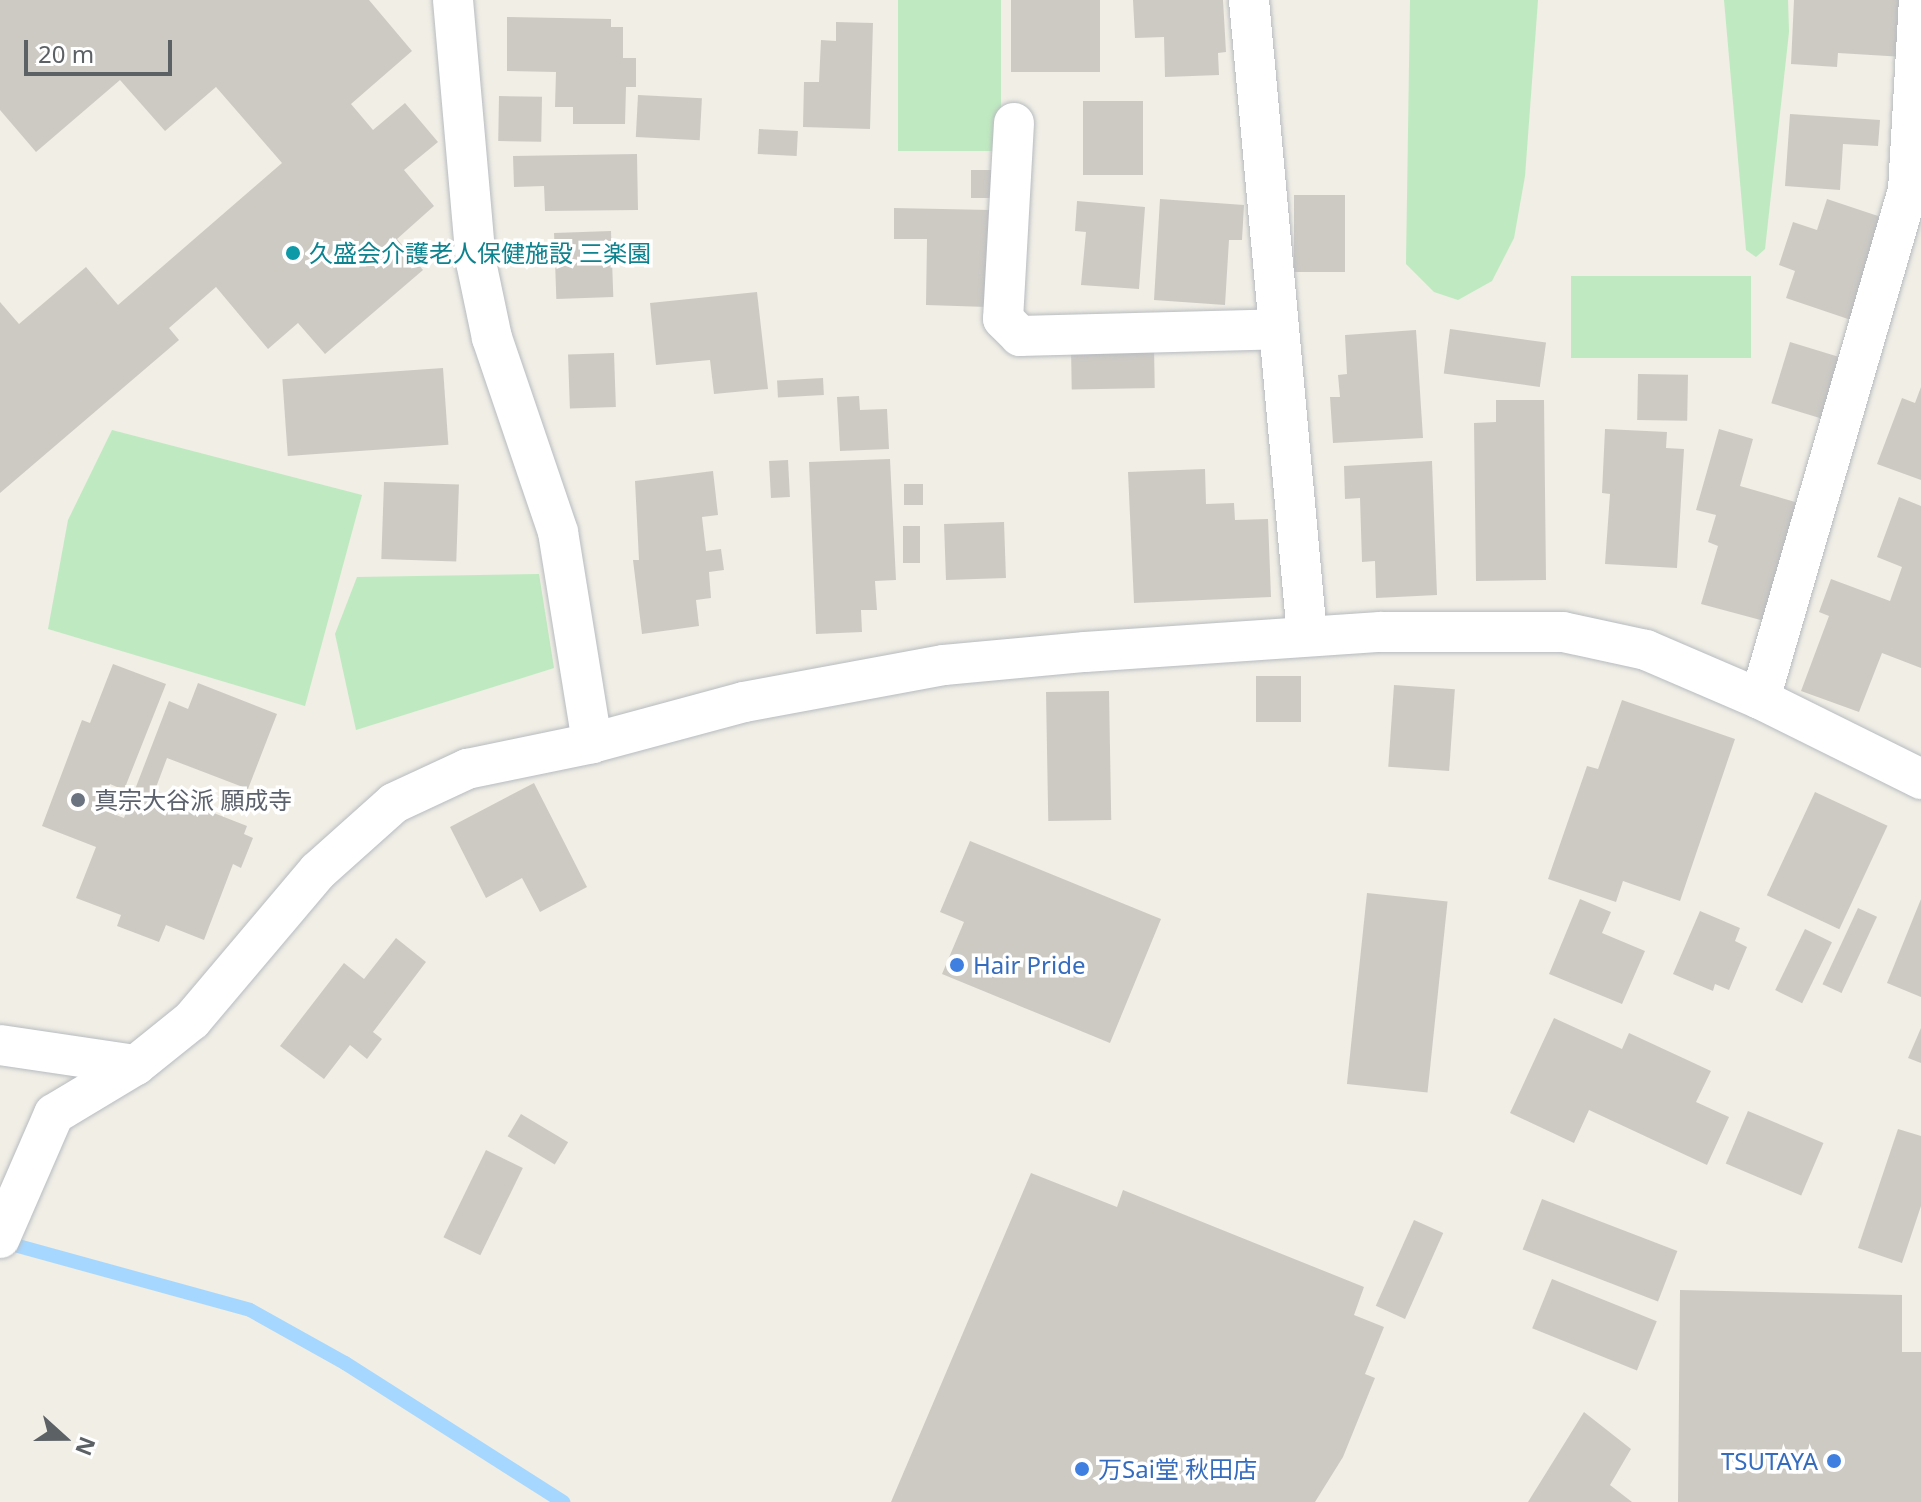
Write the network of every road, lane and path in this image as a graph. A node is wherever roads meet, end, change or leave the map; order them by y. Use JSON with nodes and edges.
{"nodes":[{"id":1,"x":453,"y":0,"type":"edge"},
{"id":2,"x":1249,"y":0,"type":"edge"},
{"id":3,"x":1919,"y":0,"type":"edge"},
{"id":4,"x":1014,"y":123,"type":"dead end"},
{"id":5,"x":1279,"y":329,"type":"junction"},
{"id":6,"x":1307,"y":635,"type":"junction"},
{"id":7,"x":1760,"y":699,"type":"junction"},
{"id":8,"x":592,"y":743,"type":"junction"},
{"id":9,"x":1921,"y":779,"type":"edge"},
{"id":10,"x":0,"y":1045,"type":"edge"},
{"id":11,"x":136,"y":1065,"type":"junction"},
{"id":12,"x":5,"y":1228,"type":"edge"}],
"edges":[{"from":1,"to":8,"type":"street"},
{"from":2,"to":5,"type":"street"},
{"from":3,"to":7,"type":"street"},
{"from":4,"to":5,"type":"street"},
{"from":5,"to":6,"type":"street"},
{"from":6,"to":7,"type":"street"},
{"from":6,"to":8,"type":"street"},
{"from":7,"to":9,"type":"street"},
{"from":8,"to":11,"type":"street"},
{"from":10,"to":11,"type":"street"},
{"from":11,"to":12,"type":"street"}]}
